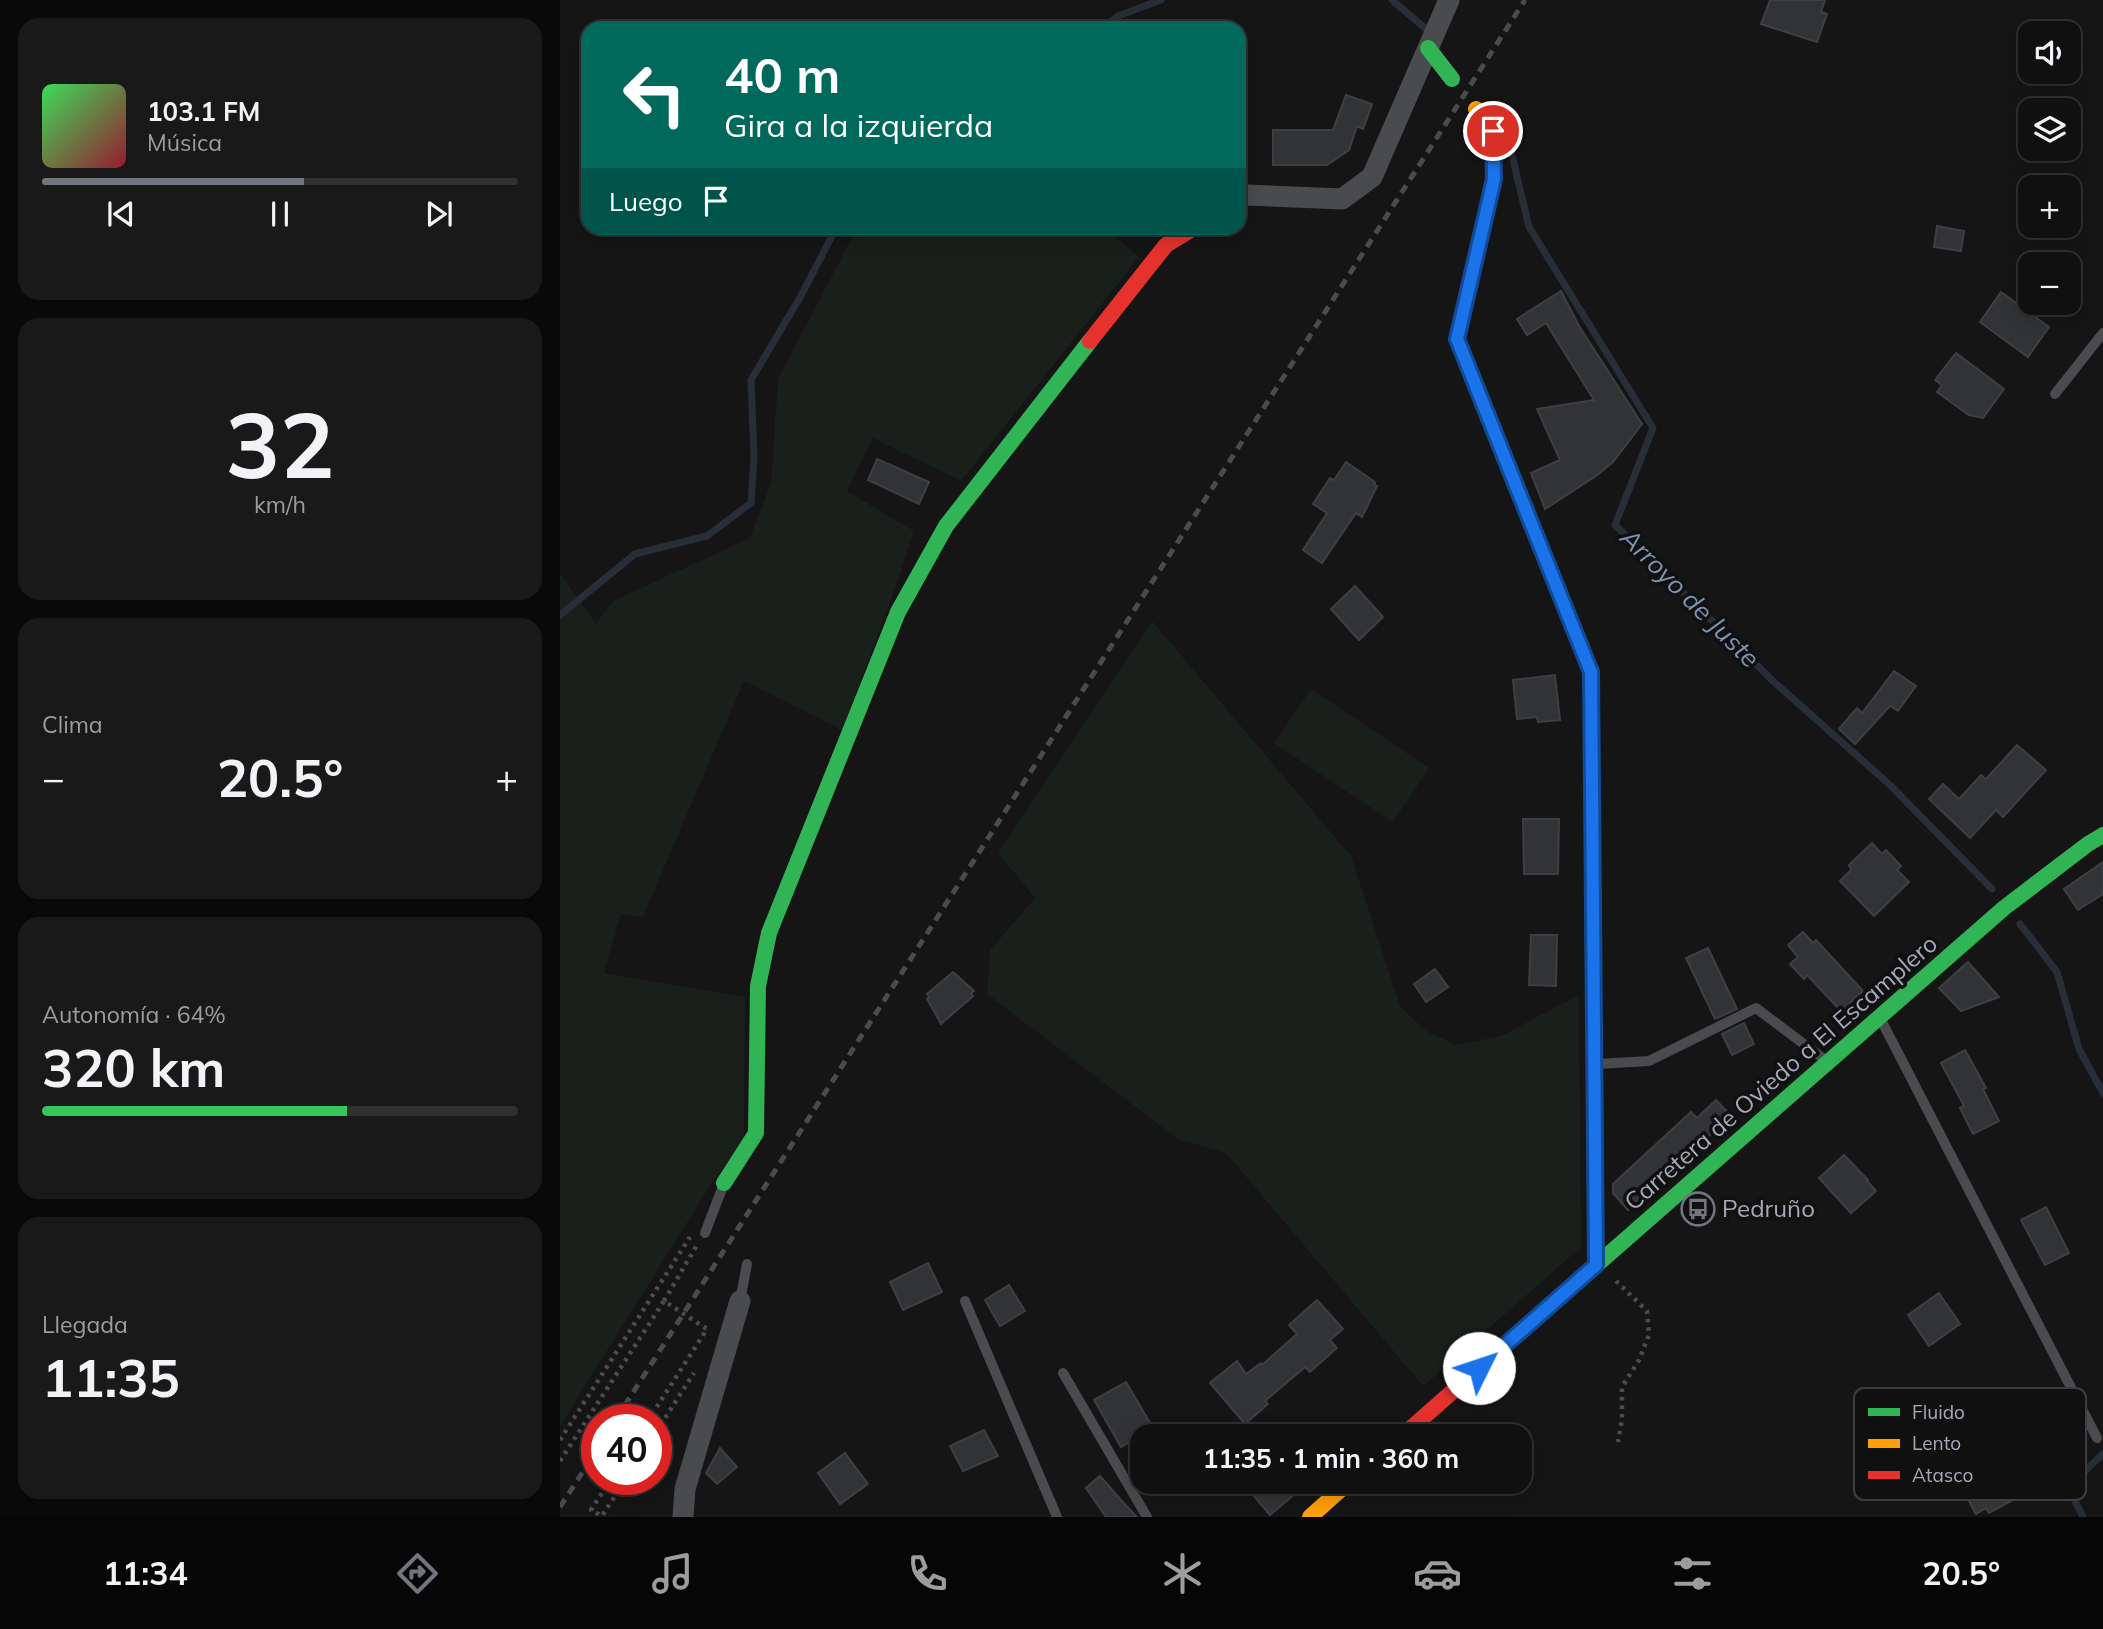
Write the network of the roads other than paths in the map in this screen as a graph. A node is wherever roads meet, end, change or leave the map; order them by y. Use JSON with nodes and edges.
{"nodes":[{"id":1,"x":1449,"y":0,"type":"edge"},
{"id":2,"x":1428,"y":48,"type":"junction"},
{"id":3,"x":1452,"y":79,"type":"dead end"},
{"id":4,"x":1476,"y":109,"type":"dead end"},
{"id":5,"x":1246,"y":195,"type":"edge"},
{"id":6,"x":1182,"y":235,"type":"edge"},
{"id":7,"x":2103,"y":332,"type":"edge"},
{"id":8,"x":2055,"y":394,"type":"dead end"},
{"id":9,"x":2103,"y":835,"type":"edge"},
{"id":10,"x":1879,"y":1016,"type":"junction"},
{"id":11,"x":1827,"y":1061,"type":"junction"},
{"id":12,"x":1594,"y":1064,"type":"junction"},
{"id":13,"x":724,"y":1183,"type":"joint"},
{"id":14,"x":700,"y":1231,"type":"road end"},
{"id":15,"x":747,"y":1264,"type":"dead end"},
{"id":16,"x":1596,"y":1265,"type":"junction"},
{"id":17,"x":740,"y":1301,"type":"joint"},
{"id":18,"x":965,"y":1301,"type":"dead end"},
{"id":19,"x":1063,"y":1373,"type":"dead end"},
{"id":20,"x":2071,"y":1388,"type":"edge"},
{"id":21,"x":2086,"y":1417,"type":"edge"},
{"id":22,"x":1416,"y":1424,"type":"edge"},
{"id":23,"x":2097,"y":1438,"type":"dead end"},
{"id":24,"x":1336,"y":1494,"type":"edge"},
{"id":25,"x":683,"y":1517,"type":"edge"},
{"id":26,"x":1056,"y":1517,"type":"edge"},
{"id":27,"x":1147,"y":1517,"type":"edge"},
{"id":28,"x":1310,"y":1517,"type":"edge"}],
"edges":[{"from":1,"to":2,"type":"street"},
{"from":2,"to":3,"type":"street"},
{"from":2,"to":5,"type":"street"},
{"from":4,"to":12,"type":"street"},
{"from":6,"to":13,"type":"street"},
{"from":7,"to":8,"type":"lane"},
{"from":9,"to":10,"type":"street","name":"Carretera de Oviedo a El Escamplero"},
{"from":10,"to":11,"type":"street","name":"Carretera de Oviedo a El Escamplero"},
{"from":10,"to":20,"type":"lane"},
{"from":11,"to":12,"type":"lane"},
{"from":11,"to":16,"type":"street","name":"Carretera de Oviedo a El Escamplero"},
{"from":12,"to":16,"type":"street"},
{"from":13,"to":14,"type":"lane"},
{"from":15,"to":17,"type":"lane"},
{"from":16,"to":22,"type":"street","name":"Carretera de Oviedo a El Escamplero"},
{"from":17,"to":25,"type":"street"},
{"from":18,"to":26,"type":"lane"},
{"from":19,"to":27,"type":"lane"},
{"from":21,"to":23,"type":"lane"},
{"from":24,"to":28,"type":"street"}]}
